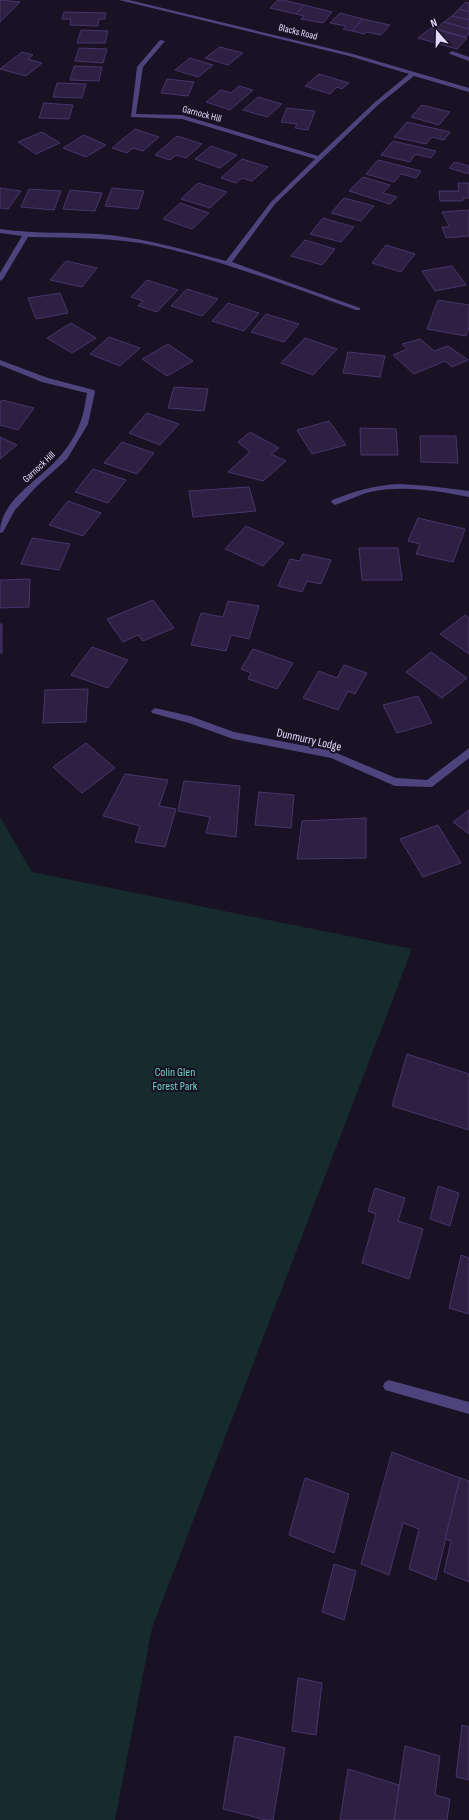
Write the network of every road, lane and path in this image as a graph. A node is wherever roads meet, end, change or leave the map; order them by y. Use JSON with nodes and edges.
{"nodes":[{"id":1,"x":122,"y":0,"type":"edge"},
{"id":2,"x":134,"y":1,"type":"edge"},
{"id":3,"x":162,"y":41,"type":"dead end"},
{"id":4,"x":452,"y":54,"type":"dead end"},
{"id":5,"x":469,"y":59,"type":"edge"},
{"id":6,"x":414,"y":73,"type":"junction"},
{"id":7,"x":469,"y":90,"type":"edge"},
{"id":8,"x":320,"y":159,"type":"junction"},
{"id":9,"x":0,"y":231,"type":"edge"},
{"id":10,"x":26,"y":235,"type":"junction"},
{"id":11,"x":228,"y":263,"type":"junction"},
{"id":12,"x":0,"y":279,"type":"edge"},
{"id":13,"x":358,"y":309,"type":"dead end"},
{"id":14,"x":0,"y":362,"type":"edge"},
{"id":15,"x":469,"y":494,"type":"edge"},
{"id":16,"x":336,"y":502,"type":"dead end"},
{"id":17,"x":0,"y":530,"type":"edge"},
{"id":18,"x":155,"y":711,"type":"dead end"},
{"id":19,"x":469,"y":752,"type":"edge"},
{"id":20,"x":389,"y":1386,"type":"dead end"},
{"id":21,"x":469,"y":1408,"type":"edge"}],
"edges":[{"from":1,"to":2,"type":"street","name":"Blacks Road"},
{"from":2,"to":6,"type":"street","name":"Blacks Road"},
{"from":3,"to":8,"type":"street","name":"Garnock Hill"},
{"from":4,"to":5,"type":"street"},
{"from":6,"to":7,"type":"street","name":"Blacks Road"},
{"from":6,"to":8,"type":"street"},
{"from":8,"to":11,"type":"street"},
{"from":9,"to":10,"type":"street"},
{"from":10,"to":11,"type":"street"},
{"from":10,"to":12,"type":"street"},
{"from":11,"to":13,"type":"street"},
{"from":14,"to":17,"type":"street","name":"Garnock Hill"},
{"from":15,"to":16,"type":"street"},
{"from":18,"to":19,"type":"street","name":"Dunmurry Lodge"},
{"from":20,"to":21,"type":"street"}]}
